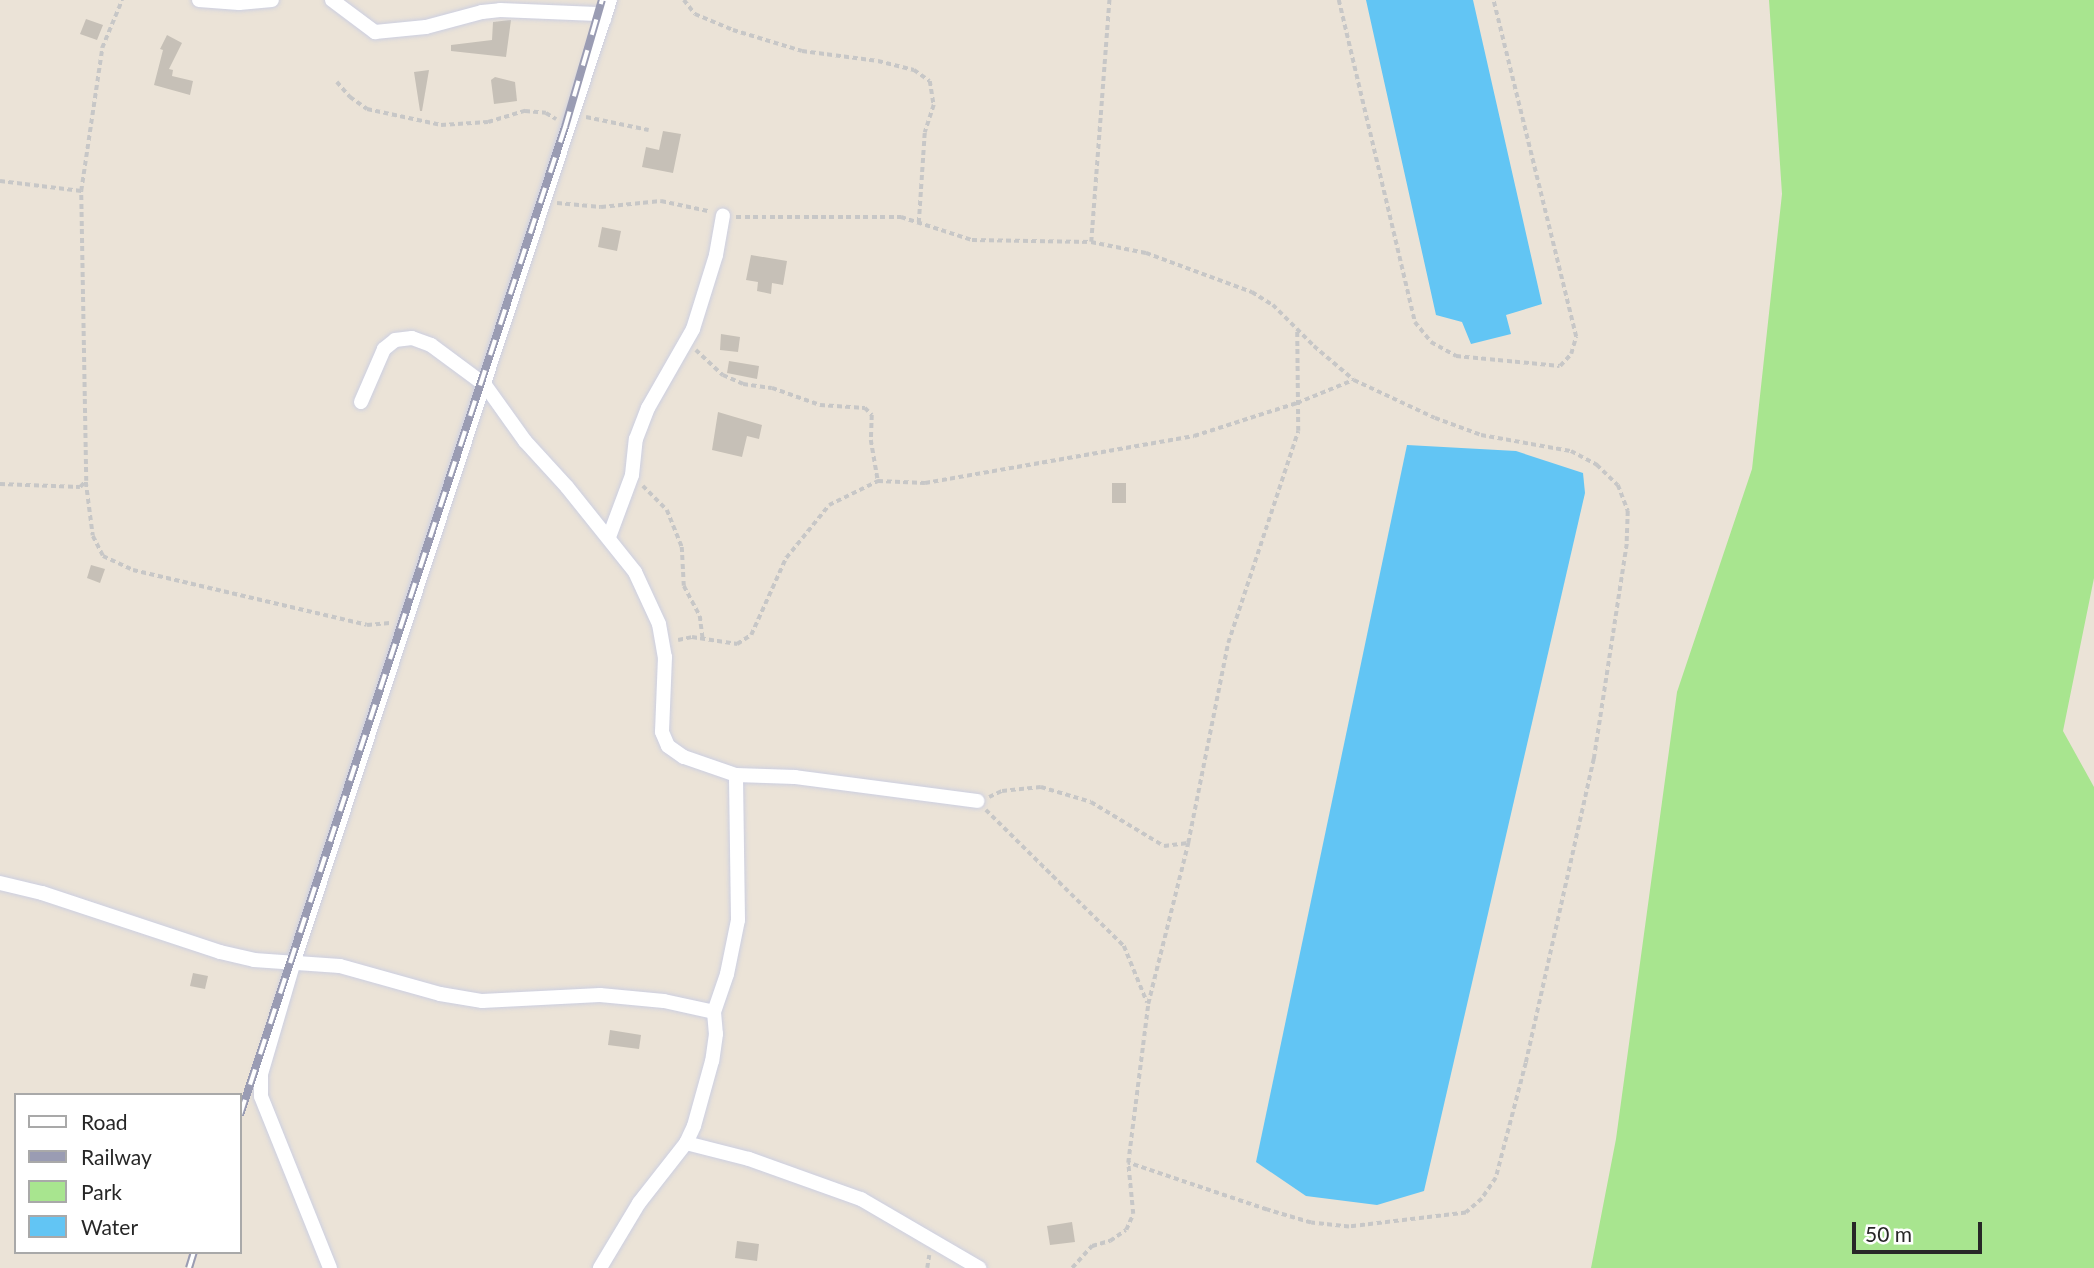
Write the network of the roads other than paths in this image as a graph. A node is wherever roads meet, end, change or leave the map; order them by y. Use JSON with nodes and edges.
{"nodes":[{"id":1,"x":199,"y":0,"type":"edge"},
{"id":2,"x":272,"y":0,"type":"edge"},
{"id":3,"x":332,"y":0,"type":"edge"},
{"id":4,"x":610,"y":0,"type":"edge"},
{"id":5,"x":604,"y":19,"type":"junction"},
{"id":6,"x":723,"y":216,"type":"dead end"},
{"id":7,"x":485,"y":385,"type":"junction"},
{"id":8,"x":361,"y":402,"type":"dead end"},
{"id":9,"x":609,"y":537,"type":"junction"},
{"id":10,"x":736,"y":775,"type":"junction"},
{"id":11,"x":977,"y":802,"type":"road end"},
{"id":12,"x":0,"y":883,"type":"edge"},
{"id":13,"x":294,"y":961,"type":"junction"},
{"id":14,"x":714,"y":1012,"type":"junction"},
{"id":15,"x":686,"y":1143,"type":"junction"},
{"id":16,"x":330,"y":1268,"type":"edge"},
{"id":17,"x":600,"y":1268,"type":"edge"},
{"id":18,"x":978,"y":1268,"type":"edge"}],
"edges":[{"from":1,"to":2,"type":"street"},
{"from":3,"to":5,"type":"street"},
{"from":4,"to":5,"type":"street"},
{"from":5,"to":7,"type":"street"},
{"from":6,"to":9,"type":"street"},
{"from":7,"to":8,"type":"street"},
{"from":7,"to":9,"type":"street"},
{"from":7,"to":13,"type":"street"},
{"from":9,"to":10,"type":"street"},
{"from":10,"to":11,"type":"street"},
{"from":10,"to":14,"type":"street"},
{"from":12,"to":13,"type":"street"},
{"from":13,"to":14,"type":"street"},
{"from":13,"to":16,"type":"street"},
{"from":14,"to":15,"type":"street"},
{"from":15,"to":17,"type":"street"},
{"from":15,"to":18,"type":"street"}]}
